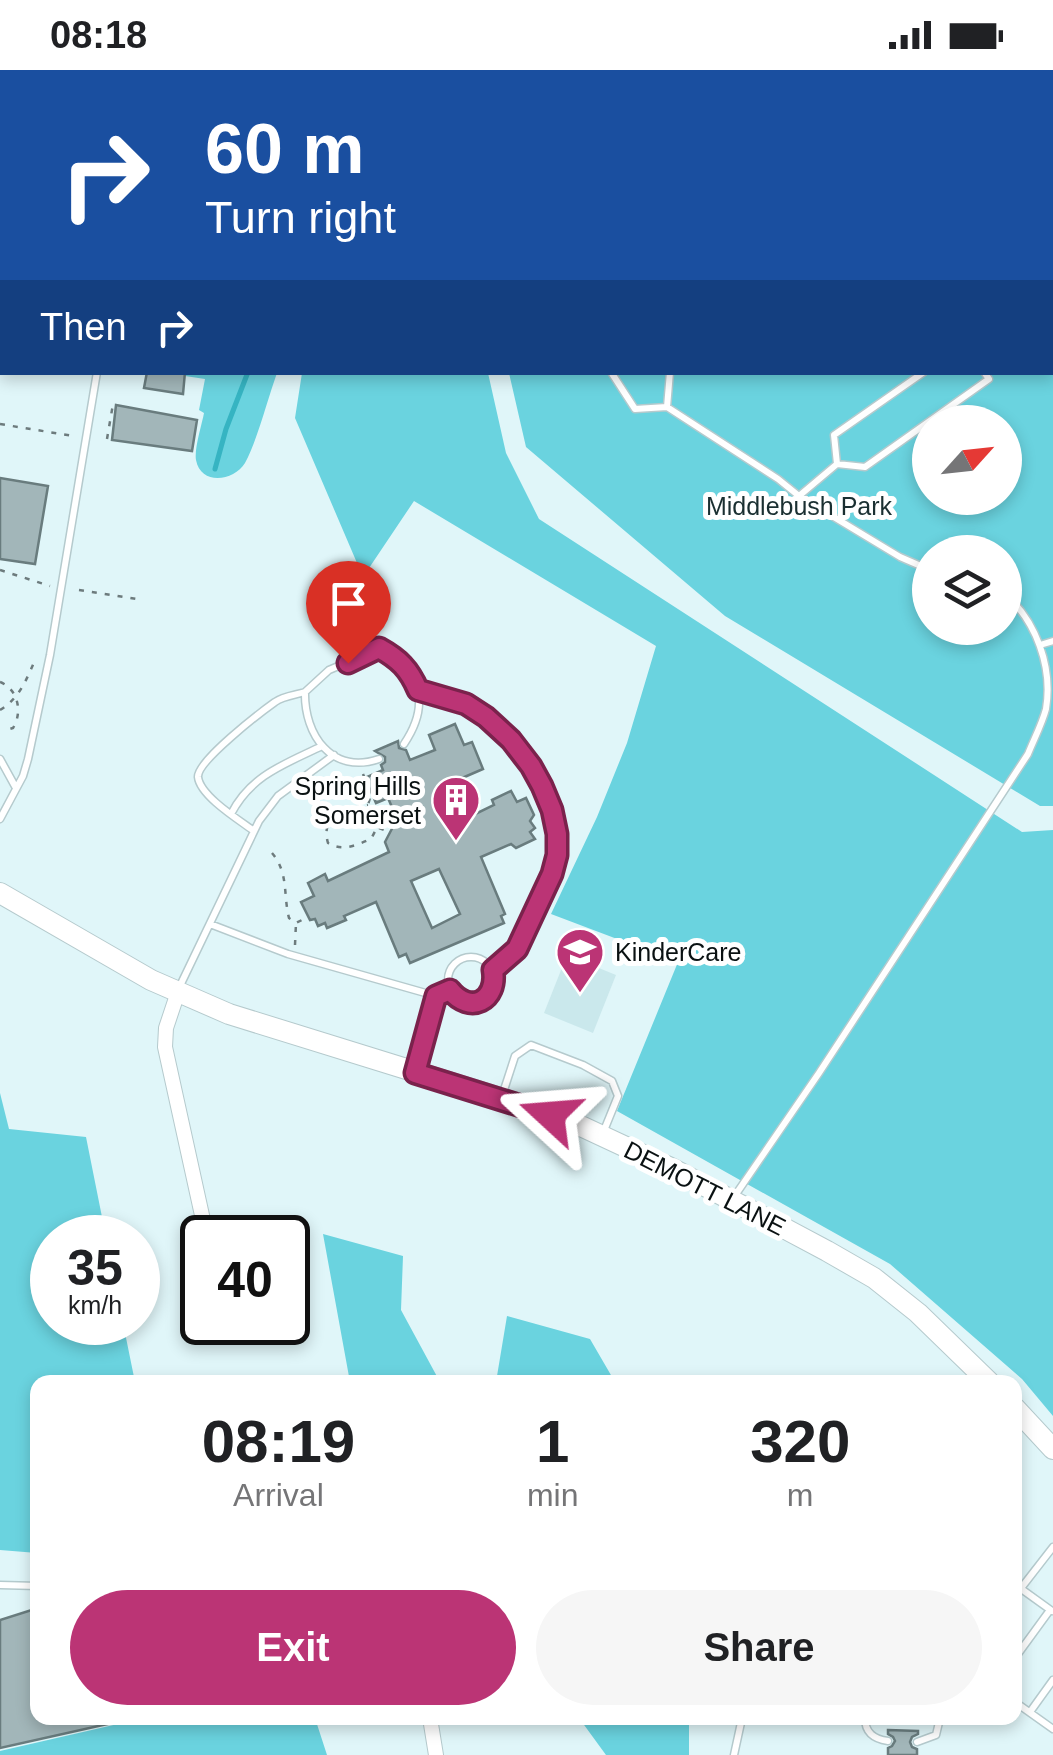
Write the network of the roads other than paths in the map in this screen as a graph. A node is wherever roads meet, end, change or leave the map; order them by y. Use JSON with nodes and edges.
{"nodes":[{"id":1,"x":97,"y":375,"type":"edge"},
{"id":2,"x":613,"y":375,"type":"edge"},
{"id":3,"x":670,"y":375,"type":"edge"},
{"id":4,"x":920,"y":375,"type":"edge"},
{"id":5,"x":986,"y":375,"type":"edge"},
{"id":6,"x":667,"y":407,"type":"junction"},
{"id":7,"x":837,"y":464,"type":"junction"},
{"id":8,"x":800,"y":496,"type":"junction"},
{"id":9,"x":912,"y":563,"type":"edge"},
{"id":10,"x":1022,"y":613,"type":"edge"},
{"id":11,"x":1053,"y":641,"type":"edge"},
{"id":12,"x":1040,"y":645,"type":"junction"},
{"id":13,"x":418,"y":690,"type":"junction"},
{"id":14,"x":305,"y":692,"type":"junction"},
{"id":15,"x":404,"y":744,"type":"dead end"},
{"id":16,"x":322,"y":746,"type":"junction"},
{"id":17,"x":334,"y":755,"type":"junction"},
{"id":18,"x":0,"y":759,"type":"edge"},
{"id":19,"x":379,"y":759,"type":"dead end"},
{"id":20,"x":16,"y":788,"type":"junction"},
{"id":21,"x":231,"y":814,"type":"junction"},
{"id":22,"x":0,"y":819,"type":"edge"},
{"id":23,"x":254,"y":831,"type":"junction"},
{"id":24,"x":0,"y":893,"type":"edge"},
{"id":25,"x":210,"y":924,"type":"junction"},
{"id":26,"x":493,"y":970,"type":"junction"},
{"id":27,"x":450,"y":990,"type":"junction"},
{"id":28,"x":178,"y":992,"type":"junction"},
{"id":29,"x":436,"y":996,"type":"junction"},
{"id":30,"x":415,"y":1073,"type":"junction"},
{"id":31,"x":501,"y":1099,"type":"junction"},
{"id":32,"x":602,"y":1136,"type":"junction"},
{"id":33,"x":732,"y":1200,"type":"junction"},
{"id":34,"x":202,"y":1215,"type":"edge"},
{"id":35,"x":982,"y":1375,"type":"edge"},
{"id":36,"x":1022,"y":1415,"type":"edge"},
{"id":37,"x":1053,"y":1448,"type":"edge"},
{"id":38,"x":1053,"y":1546,"type":"edge"},
{"id":39,"x":0,"y":1585,"type":"edge"},
{"id":40,"x":1022,"y":1585,"type":"edge"},
{"id":41,"x":30,"y":1586,"type":"edge"},
{"id":42,"x":1022,"y":1589,"type":"edge"},
{"id":43,"x":1052,"y":1611,"type":"edge"},
{"id":44,"x":1022,"y":1649,"type":"edge"},
{"id":45,"x":1053,"y":1680,"type":"edge"},
{"id":46,"x":1022,"y":1707,"type":"edge"},
{"id":47,"x":1030,"y":1712,"type":"junction"},
{"id":48,"x":431,"y":1725,"type":"edge"},
{"id":49,"x":740,"y":1725,"type":"edge"},
{"id":50,"x":866,"y":1725,"type":"edge"},
{"id":51,"x":938,"y":1725,"type":"edge"},
{"id":52,"x":1053,"y":1729,"type":"edge"},
{"id":53,"x":888,"y":1741,"type":"dead end"},
{"id":54,"x":918,"y":1742,"type":"dead end"},
{"id":55,"x":436,"y":1755,"type":"edge"},
{"id":56,"x":734,"y":1755,"type":"edge"}],
"edges":[{"from":1,"to":20,"type":"lane"},
{"from":2,"to":6,"type":"lane"},
{"from":3,"to":6,"type":"lane"},
{"from":4,"to":7,"type":"lane"},
{"from":5,"to":7,"type":"lane"},
{"from":6,"to":8,"type":"lane"},
{"from":7,"to":8,"type":"lane"},
{"from":8,"to":9,"type":"lane"},
{"from":10,"to":12,"type":"lane"},
{"from":11,"to":12,"type":"lane"},
{"from":12,"to":33,"type":"lane"},
{"from":13,"to":14,"type":"lane"},
{"from":13,"to":15,"type":"lane"},
{"from":13,"to":26,"type":"lane"},
{"from":14,"to":16,"type":"lane"},
{"from":14,"to":21,"type":"lane"},
{"from":16,"to":17,"type":"lane"},
{"from":16,"to":21,"type":"lane"},
{"from":17,"to":19,"type":"lane"},
{"from":17,"to":23,"type":"lane"},
{"from":18,"to":20,"type":"lane"},
{"from":20,"to":22,"type":"lane"},
{"from":21,"to":23,"type":"lane"},
{"from":23,"to":25,"type":"lane"},
{"from":24,"to":28,"type":"street","name":"DEMOTT LANE"},
{"from":25,"to":28,"type":"lane"},
{"from":25,"to":29,"type":"lane"},
{"from":26,"to":27,"type":"lane"},
{"from":26,"to":27,"type":"lane"},
{"from":27,"to":29,"type":"lane"},
{"from":28,"to":30,"type":"street","name":"DEMOTT LANE"},
{"from":28,"to":34,"type":"street"},
{"from":29,"to":30,"type":"lane"},
{"from":30,"to":31,"type":"street","name":"DEMOTT LANE"},
{"from":31,"to":32,"type":"street","name":"DEMOTT LANE"},
{"from":31,"to":32,"type":"lane"},
{"from":32,"to":33,"type":"street","name":"DEMOTT LANE"},
{"from":33,"to":35,"type":"street","name":"DEMOTT LANE"},
{"from":36,"to":37,"type":"street"},
{"from":38,"to":40,"type":"lane"},
{"from":39,"to":41,"type":"lane"},
{"from":42,"to":43,"type":"lane"},
{"from":43,"to":44,"type":"lane"},
{"from":45,"to":47,"type":"lane"},
{"from":46,"to":47,"type":"lane"},
{"from":47,"to":52,"type":"lane"},
{"from":48,"to":55,"type":"street"},
{"from":49,"to":56,"type":"lane"},
{"from":50,"to":53,"type":"lane"},
{"from":51,"to":54,"type":"lane"}]}
